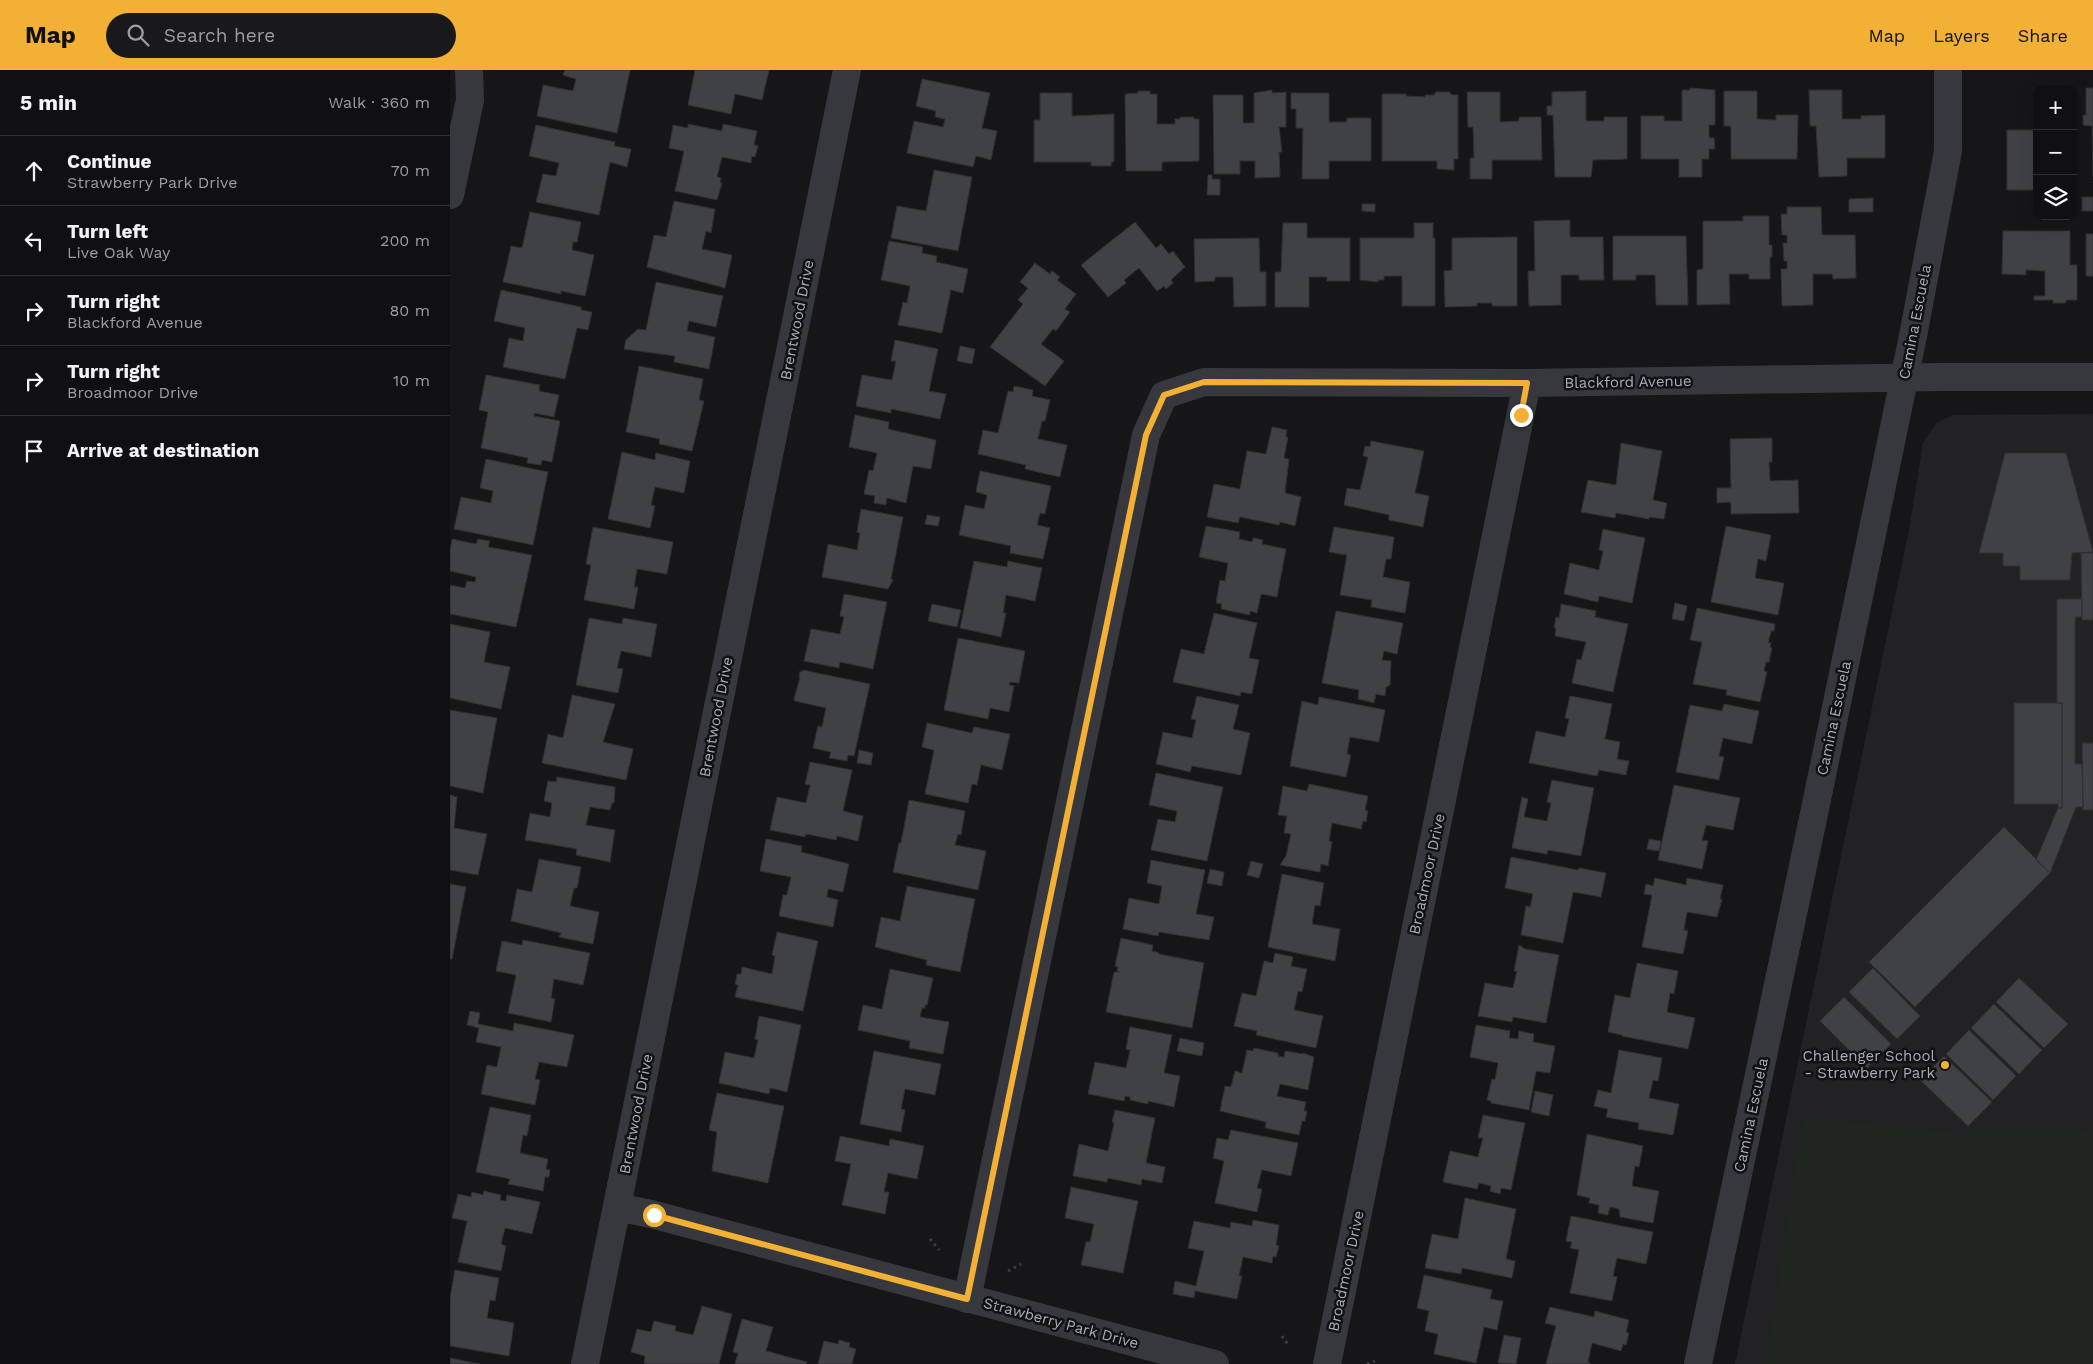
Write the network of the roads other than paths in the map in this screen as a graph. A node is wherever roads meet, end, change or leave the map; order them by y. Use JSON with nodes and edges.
{"nodes":[{"id":1,"x":469,"y":70,"type":"edge"},
{"id":2,"x":847,"y":70,"type":"edge"},
{"id":3,"x":1948,"y":70,"type":"edge"},
{"id":4,"x":450,"y":195,"type":"edge"},
{"id":5,"x":2093,"y":377,"type":"edge"},
{"id":6,"x":1904,"y":379,"type":"junction"},
{"id":7,"x":1527,"y":383,"type":"junction"},
{"id":8,"x":617,"y":1207,"type":"junction"},
{"id":9,"x":967,"y":1299,"type":"junction"},
{"id":10,"x":585,"y":1364,"type":"edge"},
{"id":11,"x":1214,"y":1364,"type":"edge"},
{"id":12,"x":1327,"y":1364,"type":"edge"},
{"id":13,"x":1698,"y":1364,"type":"edge"}],
"edges":[{"from":1,"to":4,"type":"street"},
{"from":2,"to":8,"type":"street","name":"Brentwood Drive"},
{"from":3,"to":6,"type":"street","name":"Camina Escuela"},
{"from":5,"to":6,"type":"street","name":"Blackford Avenue"},
{"from":6,"to":7,"type":"street","name":"Blackford Avenue"},
{"from":6,"to":13,"type":"street","name":"Camina Escuela"},
{"from":7,"to":9,"type":"street","name":"Blackford Avenue"},
{"from":7,"to":12,"type":"street","name":"Broadmoor Drive"},
{"from":8,"to":9,"type":"street","name":"Strawberry Park Drive"},
{"from":8,"to":10,"type":"street","name":"Brentwood Drive"},
{"from":9,"to":11,"type":"street","name":"Strawberry Park Drive"}]}
